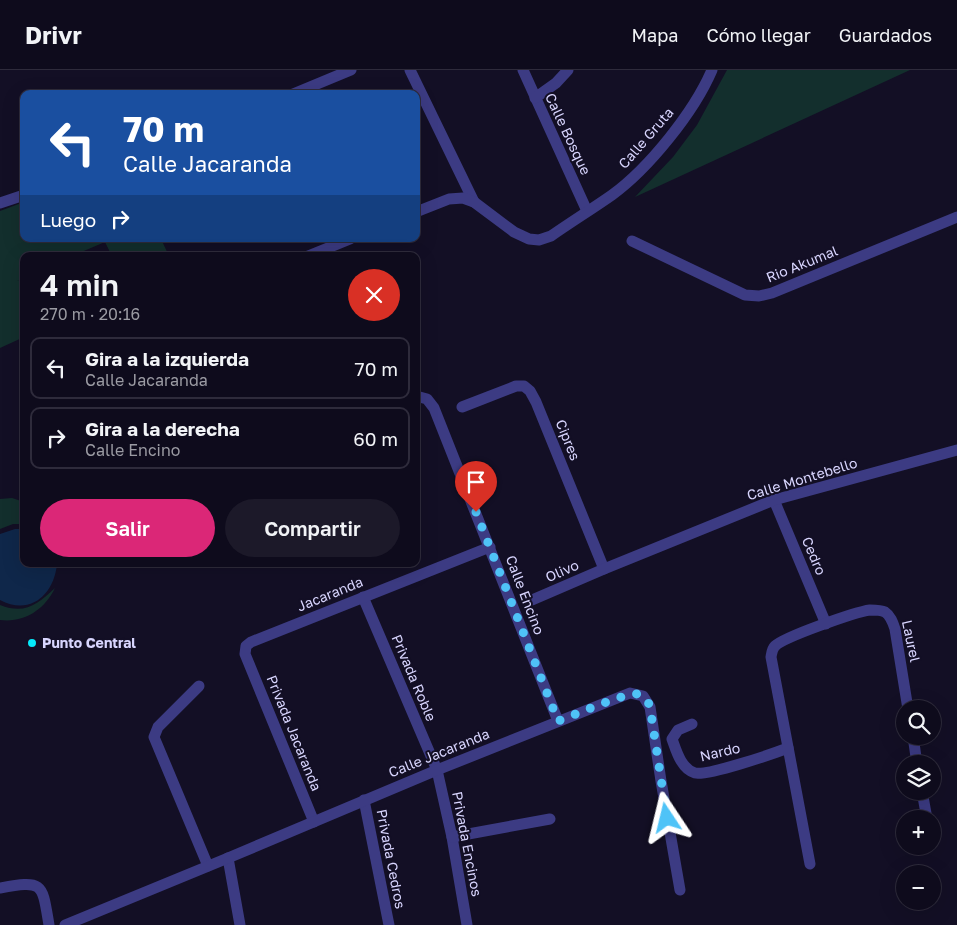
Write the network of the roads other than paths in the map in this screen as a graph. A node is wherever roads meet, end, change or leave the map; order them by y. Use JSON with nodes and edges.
{"nodes":[{"id":1,"x":351,"y":70,"type":"edge"},
{"id":2,"x":410,"y":70,"type":"edge"},
{"id":3,"x":523,"y":70,"type":"edge"},
{"id":4,"x":568,"y":70,"type":"edge"},
{"id":5,"x":712,"y":70,"type":"edge"},
{"id":6,"x":303,"y":90,"type":"edge"},
{"id":7,"x":420,"y":90,"type":"edge"},
{"id":8,"x":420,"y":91,"type":"edge"},
{"id":9,"x":535,"y":98,"type":"junction"},
{"id":10,"x":20,"y":196,"type":"edge"},
{"id":11,"x":474,"y":202,"type":"junction"},
{"id":12,"x":0,"y":203,"type":"edge"},
{"id":13,"x":420,"y":211,"type":"edge"},
{"id":14,"x":587,"y":211,"type":"junction"},
{"id":15,"x":957,"y":217,"type":"edge"},
{"id":16,"x":632,"y":241,"type":"dead end"},
{"id":17,"x":343,"y":242,"type":"edge"},
{"id":18,"x":318,"y":252,"type":"edge"},
{"id":19,"x":422,"y":397,"type":"edge"},
{"id":20,"x":462,"y":407,"type":"dead end"},
{"id":21,"x":957,"y":450,"type":"edge"},
{"id":22,"x":774,"y":500,"type":"junction"},
{"id":23,"x":490,"y":547,"type":"junction"},
{"id":24,"x":604,"y":569,"type":"junction"},
{"id":25,"x":363,"y":597,"type":"junction"},
{"id":26,"x":532,"y":600,"type":"dead end"},
{"id":27,"x":826,"y":624,"type":"junction"},
{"id":28,"x":246,"y":654,"type":"joint"},
{"id":29,"x":199,"y":686,"type":"dead end"},
{"id":30,"x":906,"y":700,"type":"edge"},
{"id":31,"x":558,"y":721,"type":"junction"},
{"id":32,"x":692,"y":724,"type":"dead end"},
{"id":33,"x":788,"y":748,"type":"junction"},
{"id":34,"x":437,"y":770,"type":"junction"},
{"id":35,"x":364,"y":800,"type":"junction"},
{"id":36,"x":550,"y":819,"type":"dead end"},
{"id":37,"x":314,"y":822,"type":"junction"},
{"id":38,"x":452,"y":837,"type":"junction"},
{"id":39,"x":228,"y":858,"type":"junction"},
{"id":40,"x":810,"y":864,"type":"dead end"},
{"id":41,"x":208,"y":866,"type":"junction"},
{"id":42,"x":0,"y":888,"type":"edge"},
{"id":43,"x":680,"y":890,"type":"dead end"},
{"id":44,"x":49,"y":925,"type":"edge"},
{"id":45,"x":65,"y":925,"type":"edge"},
{"id":46,"x":240,"y":925,"type":"edge"},
{"id":47,"x":389,"y":925,"type":"edge"},
{"id":48,"x":468,"y":925,"type":"edge"}],
"edges":[{"from":1,"to":6,"type":"street"},
{"from":2,"to":7,"type":"street"},
{"from":3,"to":9,"type":"street","name":"Calle Bosque"},
{"from":4,"to":9,"type":"street"},
{"from":5,"to":14,"type":"street","name":"Calle Gruta"},
{"from":8,"to":11,"type":"street"},
{"from":9,"to":14,"type":"street","name":"Calle Bosque"},
{"from":10,"to":12,"type":"street"},
{"from":11,"to":13,"type":"street"},
{"from":11,"to":14,"type":"street","name":"Calle Gruta"},
{"from":15,"to":16,"type":"street","name":"Rio Akumal"},
{"from":17,"to":18,"type":"street"},
{"from":19,"to":23,"type":"street","name":"Calle Encino"},
{"from":20,"to":24,"type":"street","name":"Cipres"},
{"from":21,"to":22,"type":"street","name":"Calle Montebello"},
{"from":22,"to":24,"type":"street","name":"Calle Montebello"},
{"from":22,"to":27,"type":"street","name":"Cedro"},
{"from":23,"to":25,"type":"street","name":"Jacaranda"},
{"from":23,"to":31,"type":"street","name":"Calle Encino"},
{"from":24,"to":26,"type":"street","name":"Olivo"},
{"from":25,"to":28,"type":"street","name":"Jacaranda"},
{"from":25,"to":34,"type":"street","name":"Privada Roble"},
{"from":27,"to":30,"type":"street","name":"Laurel"},
{"from":27,"to":33,"type":"street"},
{"from":28,"to":37,"type":"street","name":"Privada Jacaranda"},
{"from":29,"to":41,"type":"street"},
{"from":31,"to":34,"type":"street","name":"Calle Jacaranda"},
{"from":31,"to":43,"type":"street","name":"Calle Jacaranda"},
{"from":32,"to":33,"type":"street","name":"Nardo"},
{"from":33,"to":40,"type":"street"},
{"from":34,"to":35,"type":"street","name":"Calle Jacaranda"},
{"from":34,"to":38,"type":"street","name":"Privada Encinos"},
{"from":35,"to":37,"type":"street","name":"Calle Jacaranda"},
{"from":35,"to":47,"type":"street","name":"Privada Cedros"},
{"from":36,"to":38,"type":"street"},
{"from":37,"to":39,"type":"street","name":"Calle Jacaranda"},
{"from":38,"to":48,"type":"street","name":"Privada Encinos"},
{"from":39,"to":41,"type":"street","name":"Calle Jacaranda"},
{"from":39,"to":46,"type":"street"},
{"from":41,"to":45,"type":"street","name":"Calle Jacaranda"},
{"from":42,"to":44,"type":"street"}]}
